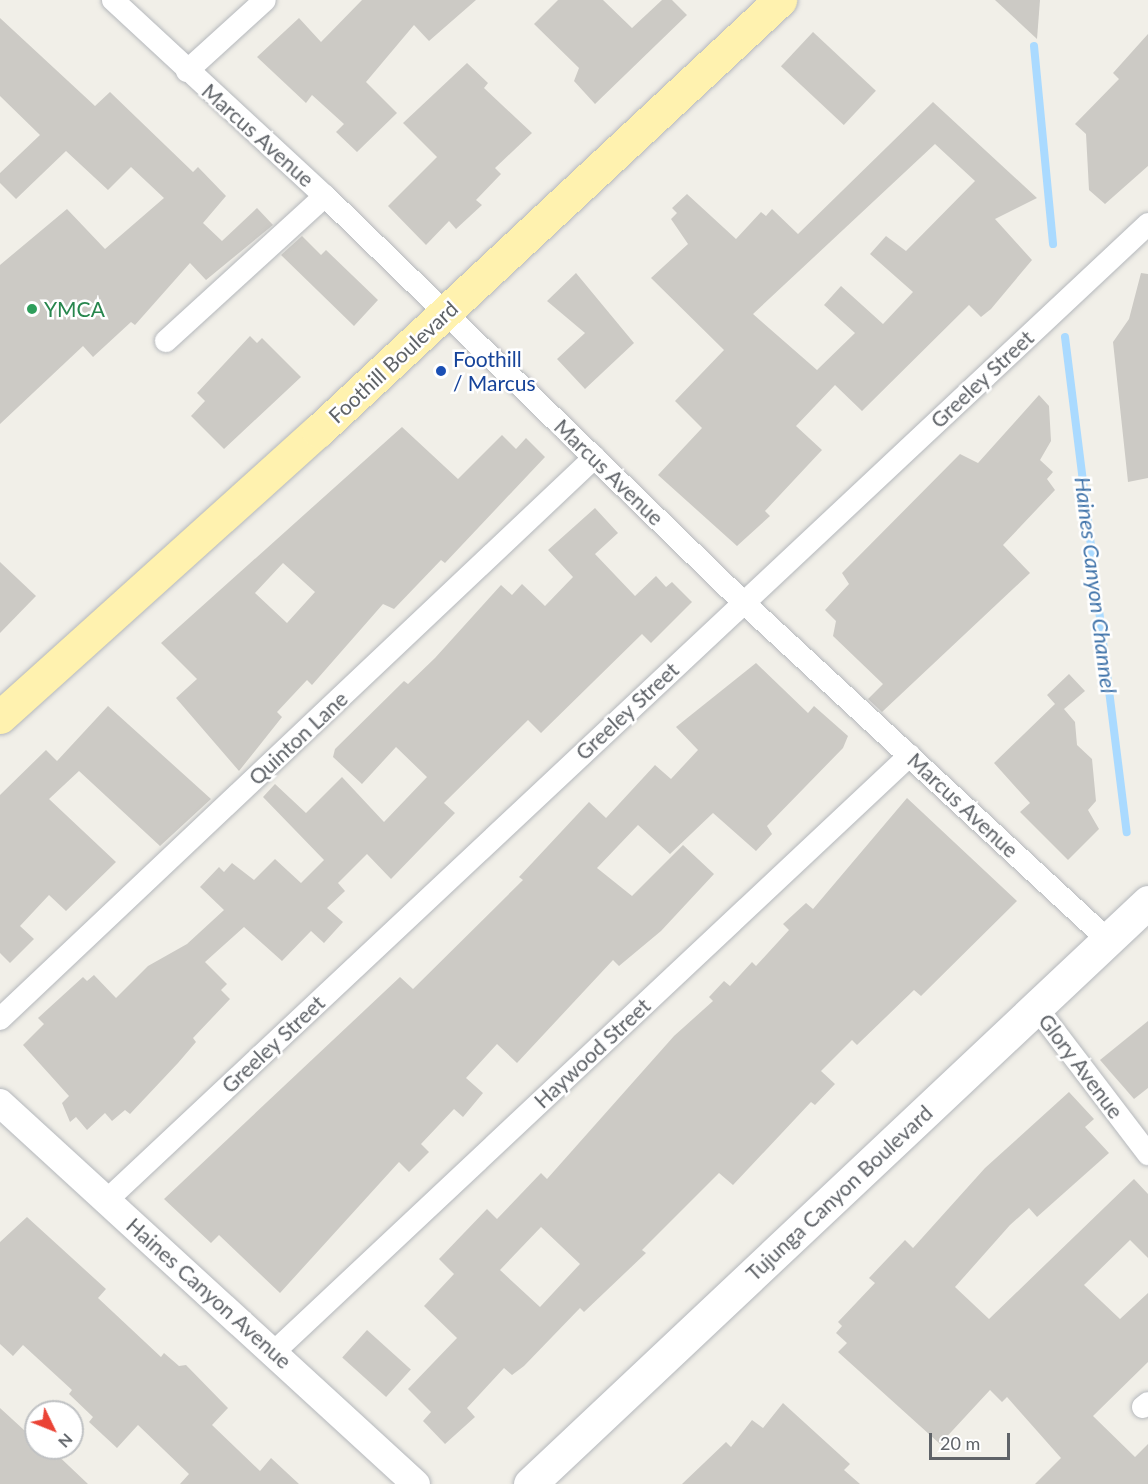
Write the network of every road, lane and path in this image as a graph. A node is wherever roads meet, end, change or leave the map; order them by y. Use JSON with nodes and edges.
{"nodes":[{"id":1,"x":113,"y":0,"type":"edge"},
{"id":2,"x":265,"y":0,"type":"edge"},
{"id":3,"x":780,"y":0,"type":"edge"},
{"id":4,"x":187,"y":71,"type":"junction"},
{"id":5,"x":325,"y":196,"type":"junction"},
{"id":6,"x":1148,"y":224,"type":"edge"},
{"id":7,"x":444,"y":314,"type":"junction"},
{"id":8,"x":166,"y":341,"type":"dead end"},
{"id":9,"x":595,"y":457,"type":"junction"},
{"id":10,"x":743,"y":602,"type":"junction"},
{"id":11,"x":0,"y":717,"type":"edge"},
{"id":12,"x":910,"y":755,"type":"junction"},
{"id":13,"x":1148,"y":902,"type":"edge"},
{"id":14,"x":1108,"y":940,"type":"junction"},
{"id":15,"x":1036,"y":1007,"type":"junction"},
{"id":16,"x":0,"y":1019,"type":"edge"},
{"id":17,"x":0,"y":1103,"type":"edge"},
{"id":18,"x":1148,"y":1154,"type":"edge"},
{"id":19,"x":107,"y":1200,"type":"junction"},
{"id":20,"x":274,"y":1352,"type":"junction"},
{"id":21,"x":416,"y":1484,"type":"edge"},
{"id":22,"x":530,"y":1484,"type":"edge"}],
"edges":[{"from":1,"to":4,"type":"street","name":"Marcus Avenue"},
{"from":2,"to":4,"type":"street"},
{"from":3,"to":7,"type":"main road","name":"Foothill Boulevard"},
{"from":4,"to":5,"type":"street","name":"Marcus Avenue"},
{"from":5,"to":7,"type":"street","name":"Marcus Avenue"},
{"from":5,"to":8,"type":"street"},
{"from":6,"to":10,"type":"street","name":"Greeley Street"},
{"from":7,"to":9,"type":"street","name":"Marcus Avenue"},
{"from":7,"to":11,"type":"main road","name":"Foothill Boulevard"},
{"from":9,"to":10,"type":"street","name":"Marcus Avenue"},
{"from":9,"to":16,"type":"street","name":"Quinton Lane"},
{"from":10,"to":12,"type":"street","name":"Marcus Avenue"},
{"from":10,"to":19,"type":"street","name":"Greeley Street"},
{"from":12,"to":14,"type":"street","name":"Marcus Avenue"},
{"from":12,"to":20,"type":"street","name":"Haywood Street"},
{"from":13,"to":14,"type":"main road","name":"Tujunga Canyon Boulevard"},
{"from":14,"to":15,"type":"main road","name":"Tujunga Canyon Boulevard"},
{"from":15,"to":18,"type":"street","name":"Glory Avenue"},
{"from":15,"to":22,"type":"main road","name":"Tujunga Canyon Boulevard"},
{"from":17,"to":19,"type":"street","name":"Haines Canyon Avenue"},
{"from":19,"to":20,"type":"street","name":"Haines Canyon Avenue"},
{"from":20,"to":21,"type":"street","name":"Haines Canyon Avenue"}]}
